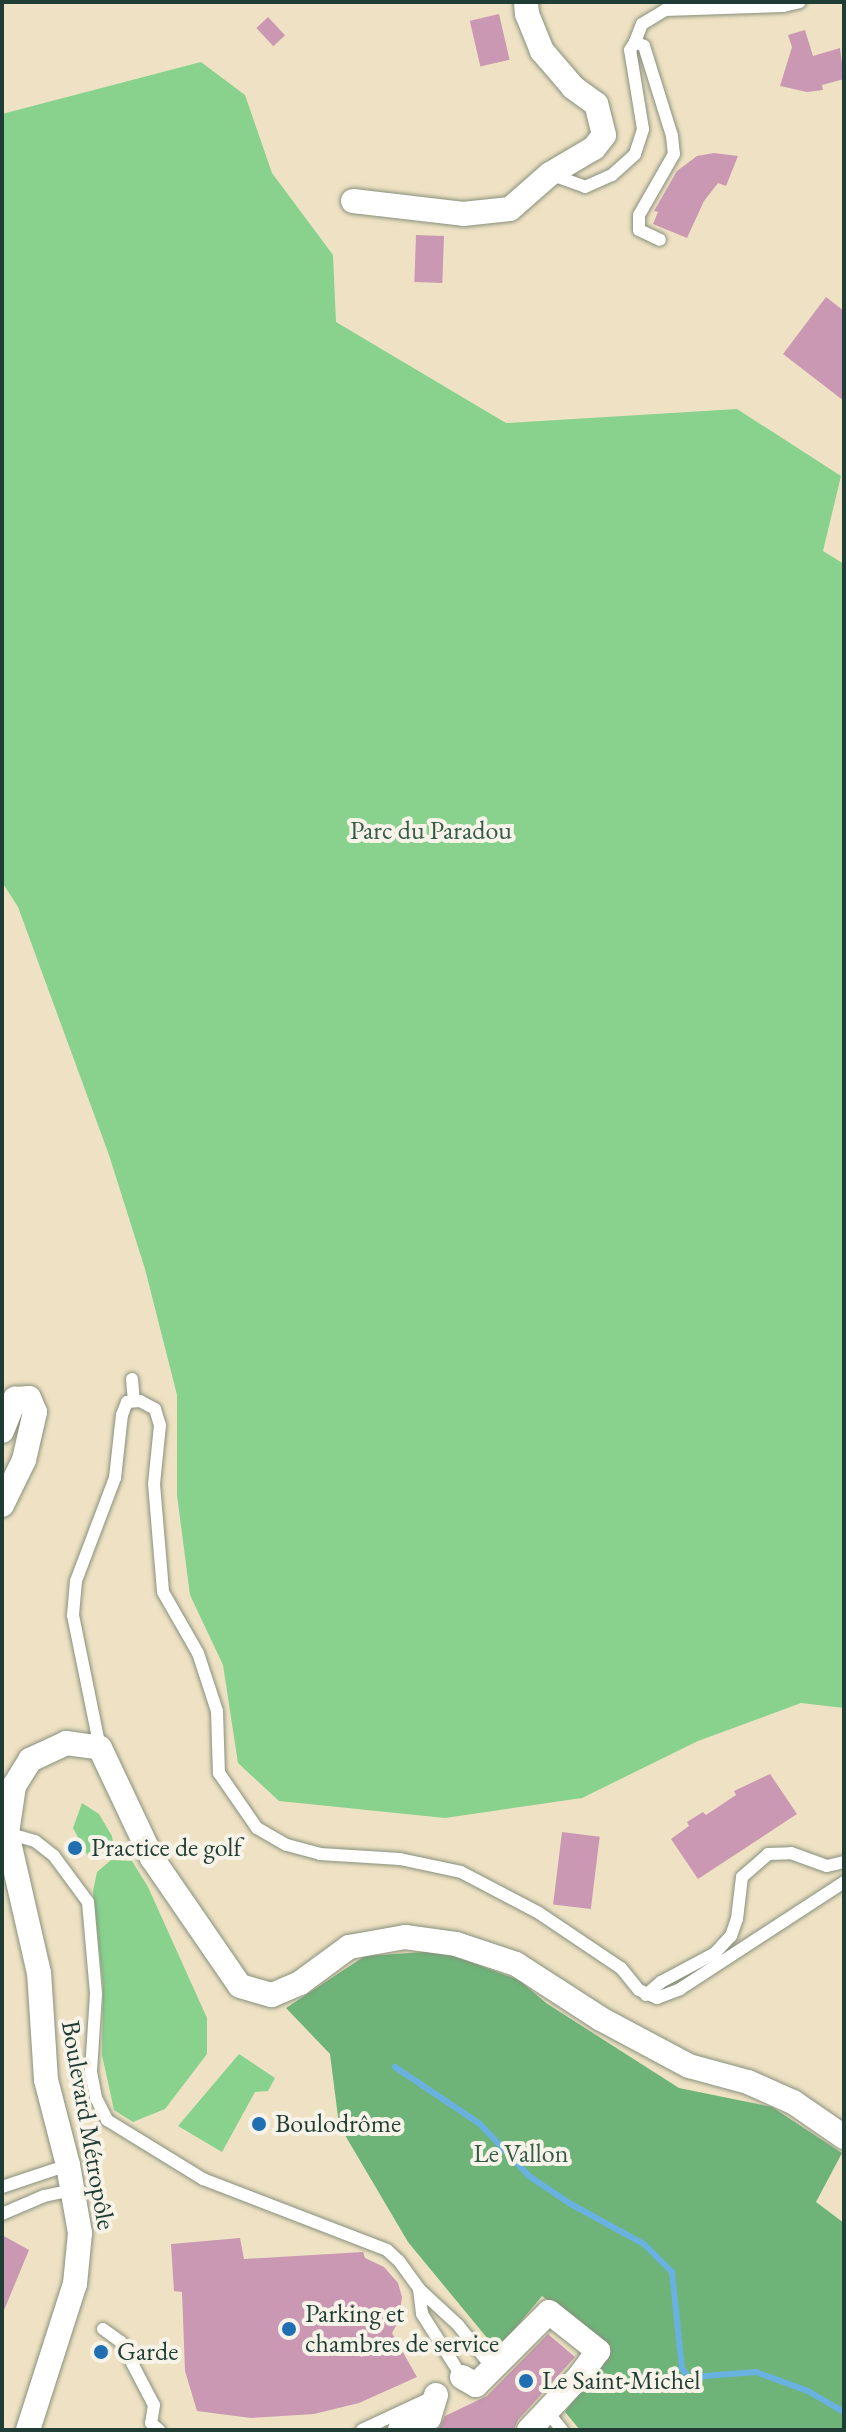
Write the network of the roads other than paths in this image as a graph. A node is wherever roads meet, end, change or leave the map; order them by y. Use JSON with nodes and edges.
{"nodes":[{"id":1,"x":526,"y":2,"type":"edge"},
{"id":2,"x":800,"y":2,"type":"edge"},
{"id":3,"x":635,"y":42,"type":"junction"},
{"id":4,"x":550,"y":174,"type":"junction"},
{"id":5,"x":353,"y":201,"type":"dead end"},
{"id":6,"x":660,"y":240,"type":"dead end"},
{"id":7,"x":132,"y":1379,"type":"dead end"},
{"id":8,"x":134,"y":1401,"type":"junction"},
{"id":9,"x":2,"y":1431,"type":"edge"},
{"id":10,"x":2,"y":1505,"type":"edge"},
{"id":11,"x":100,"y":1748,"type":"junction"},
{"id":12,"x":7,"y":1833,"type":"junction"},
{"id":13,"x":844,"y":1862,"type":"edge"},
{"id":14,"x":844,"y":1882,"type":"edge"},
{"id":15,"x":2,"y":1902,"type":"edge"},
{"id":16,"x":26,"y":1919,"type":"junction"},
{"id":17,"x":646,"y":1995,"type":"junction"},
{"id":18,"x":844,"y":2137,"type":"edge"},
{"id":19,"x":68,"y":2165,"type":"junction"},
{"id":20,"x":2,"y":2187,"type":"edge"},
{"id":21,"x":73,"y":2190,"type":"junction"},
{"id":22,"x":2,"y":2214,"type":"edge"},
{"id":23,"x":419,"y":2289,"type":"junction"},
{"id":24,"x":103,"y":2329,"type":"dead end"},
{"id":25,"x":491,"y":2366,"type":"dead end"},
{"id":26,"x":462,"y":2377,"type":"joint"},
{"id":27,"x":436,"y":2395,"type":"joint"},
{"id":28,"x":550,"y":2415,"type":"dead end"},
{"id":29,"x":152,"y":2428,"type":"edge"},
{"id":30,"x":28,"y":2430,"type":"edge"},
{"id":31,"x":362,"y":2430,"type":"edge"},
{"id":32,"x":400,"y":2430,"type":"edge"},
{"id":33,"x":529,"y":2430,"type":"edge"},
{"id":34,"x":562,"y":2430,"type":"edge"}],
"edges":[{"from":1,"to":4,"type":"street"},
{"from":2,"to":3,"type":"lane"},
{"from":3,"to":4,"type":"lane"},
{"from":3,"to":6,"type":"lane"},
{"from":4,"to":5,"type":"street"},
{"from":7,"to":8,"type":"lane"},
{"from":8,"to":11,"type":"lane"},
{"from":8,"to":17,"type":"lane"},
{"from":9,"to":10,"type":"street"},
{"from":11,"to":12,"type":"street"},
{"from":11,"to":18,"type":"street"},
{"from":12,"to":16,"type":"street","name":"Boulevard Métropôle"},
{"from":12,"to":23,"type":"lane"},
{"from":13,"to":17,"type":"lane"},
{"from":14,"to":17,"type":"lane"},
{"from":15,"to":16,"type":"street"},
{"from":16,"to":19,"type":"street","name":"Boulevard Métropôle"},
{"from":19,"to":20,"type":"lane"},
{"from":19,"to":21,"type":"street","name":"Boulevard Métropôle"},
{"from":21,"to":22,"type":"lane"},
{"from":21,"to":30,"type":"street","name":"Boulevard Métropôle"},
{"from":23,"to":25,"type":"lane"},
{"from":23,"to":26,"type":"lane"},
{"from":24,"to":29,"type":"lane"},
{"from":26,"to":33,"type":"street"},
{"from":27,"to":31,"type":"lane"},
{"from":27,"to":32,"type":"street"},
{"from":28,"to":34,"type":"lane"}]}
